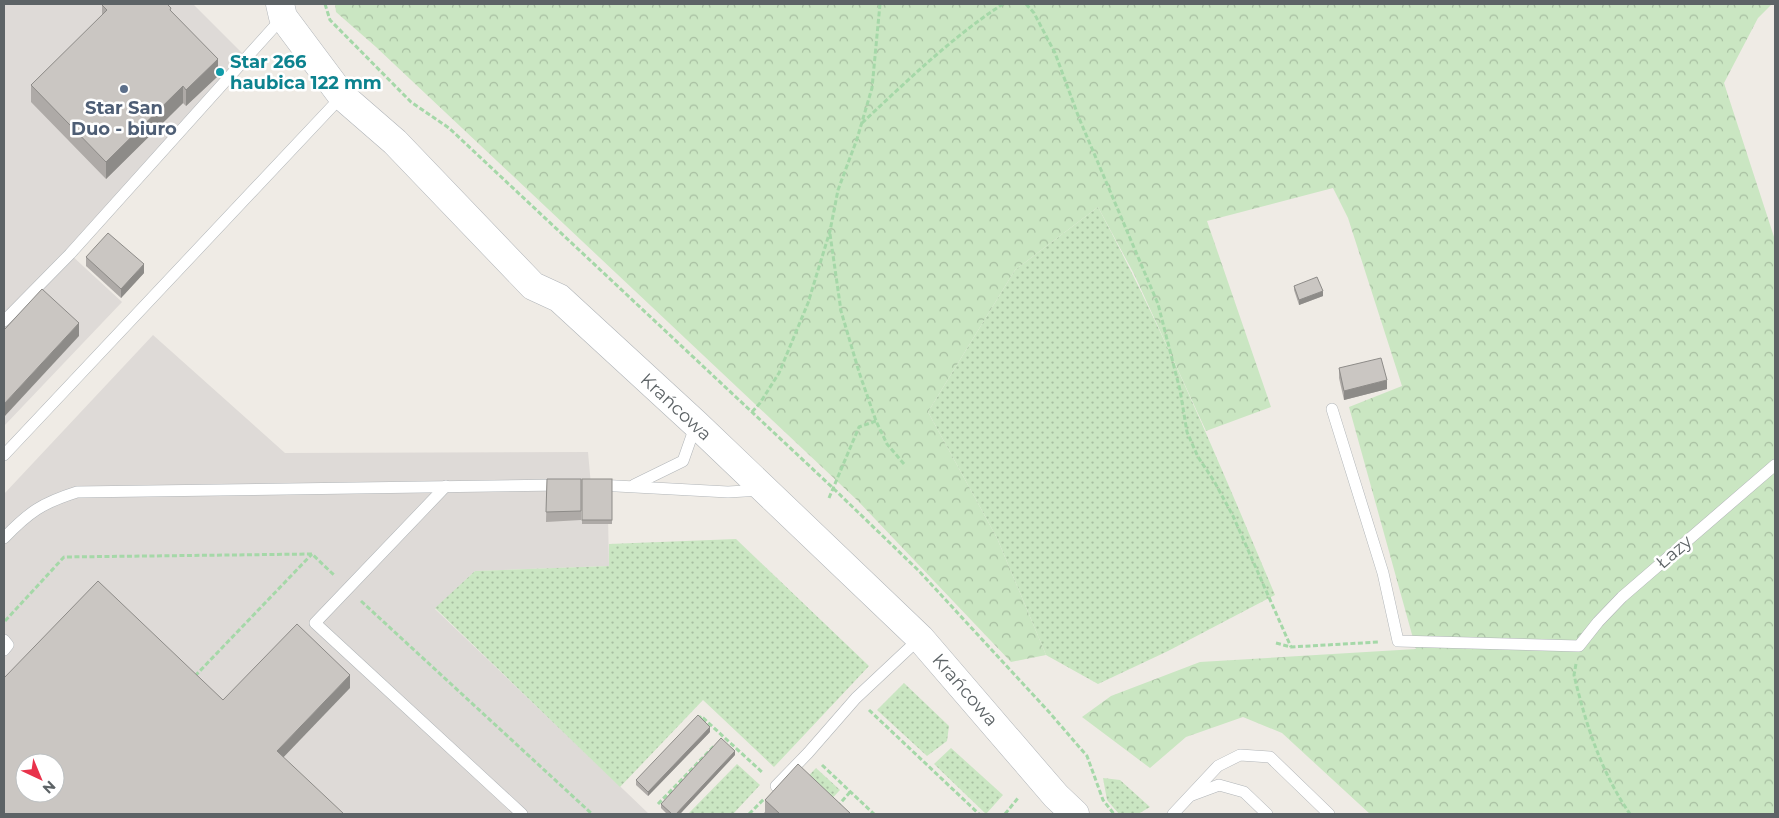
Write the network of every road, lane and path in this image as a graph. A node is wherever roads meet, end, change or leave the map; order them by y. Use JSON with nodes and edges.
{"nodes":[{"id":1,"x":325,"y":4,"type":"edge"},
{"id":2,"x":880,"y":4,"type":"edge"},
{"id":3,"x":1003,"y":4,"type":"edge"},
{"id":4,"x":1026,"y":4,"type":"edge"},
{"id":5,"x":281,"y":10,"type":"edge"},
{"id":6,"x":342,"y":96,"type":"junction"},
{"id":7,"x":862,"y":123,"type":"junction"},
{"id":8,"x":830,"y":231,"type":"junction"},
{"id":9,"x":4,"y":321,"type":"edge"},
{"id":10,"x":1332,"y":409,"type":"dead end"},
{"id":11,"x":752,"y":412,"type":"junction"},
{"id":12,"x":876,"y":420,"type":"junction"},
{"id":13,"x":696,"y":424,"type":"junction"},
{"id":14,"x":4,"y":455,"type":"edge"},
{"id":15,"x":904,"y":464,"type":"dead end"},
{"id":16,"x":1775,"y":465,"type":"edge"},
{"id":17,"x":571,"y":485,"type":"edge"},
{"id":18,"x":591,"y":485,"type":"edge"},
{"id":19,"x":446,"y":486,"type":"junction"},
{"id":20,"x":633,"y":486,"type":"junction"},
{"id":21,"x":834,"y":489,"type":"junction"},
{"id":22,"x":764,"y":490,"type":"junction"},
{"id":23,"x":829,"y":498,"type":"dead end"},
{"id":24,"x":4,"y":538,"type":"edge"},
{"id":25,"x":312,"y":554,"type":"junction"},
{"id":26,"x":329,"y":570,"type":"dead end"},
{"id":27,"x":381,"y":619,"type":"dead end"},
{"id":28,"x":4,"y":622,"type":"edge"},
{"id":29,"x":920,"y":638,"type":"junction"},
{"id":30,"x":4,"y":640,"type":"edge"},
{"id":31,"x":1398,"y":640,"type":"junction"},
{"id":32,"x":1276,"y":643,"type":"dead end"},
{"id":33,"x":1579,"y":646,"type":"junction"},
{"id":34,"x":1291,"y":647,"type":"junction"},
{"id":35,"x":4,"y":650,"type":"edge"},
{"id":36,"x":190,"y":682,"type":"edge"},
{"id":37,"x":856,"y":698,"type":"junction"},
{"id":38,"x":695,"y":723,"type":"edge"},
{"id":39,"x":723,"y":736,"type":"junction"},
{"id":40,"x":808,"y":753,"type":"junction"},
{"id":41,"x":776,"y":786,"type":"joint"},
{"id":42,"x":850,"y":792,"type":"junction"},
{"id":43,"x":1188,"y":797,"type":"junction"},
{"id":44,"x":1018,"y":798,"type":"dead end"},
{"id":45,"x":658,"y":804,"type":"dead end"},
{"id":46,"x":832,"y":813,"type":"edge"},
{"id":47,"x":522,"y":814,"type":"edge"},
{"id":48,"x":592,"y":814,"type":"edge"},
{"id":49,"x":874,"y":814,"type":"edge"},
{"id":50,"x":980,"y":814,"type":"edge"},
{"id":51,"x":1004,"y":814,"type":"edge"},
{"id":52,"x":1075,"y":814,"type":"edge"},
{"id":53,"x":1114,"y":814,"type":"edge"},
{"id":54,"x":1173,"y":814,"type":"edge"},
{"id":55,"x":1267,"y":814,"type":"edge"},
{"id":56,"x":1329,"y":814,"type":"edge"},
{"id":57,"x":1630,"y":814,"type":"edge"}],
"edges":[{"from":1,"to":11,"type":"path"},
{"from":2,"to":7,"type":"path"},
{"from":3,"to":7,"type":"path"},
{"from":4,"to":34,"type":"path"},
{"from":5,"to":6,"type":"street","name":"Krańcowa"},
{"from":5,"to":9,"type":"lane"},
{"from":6,"to":13,"type":"street","name":"Krańcowa"},
{"from":6,"to":14,"type":"lane"},
{"from":7,"to":8,"type":"path"},
{"from":8,"to":11,"type":"path"},
{"from":8,"to":12,"type":"path"},
{"from":10,"to":31,"type":"lane"},
{"from":11,"to":21,"type":"path"},
{"from":12,"to":15,"type":"path"},
{"from":12,"to":21,"type":"path"},
{"from":13,"to":20,"type":"lane"},
{"from":13,"to":22,"type":"street","name":"Krańcowa"},
{"from":16,"to":33,"type":"lane","name":"Łazy"},
{"from":17,"to":19,"type":"lane"},
{"from":18,"to":20,"type":"lane"},
{"from":19,"to":24,"type":"lane"},
{"from":19,"to":47,"type":"lane"},
{"from":20,"to":22,"type":"lane"},
{"from":21,"to":23,"type":"path"},
{"from":21,"to":53,"type":"path"},
{"from":22,"to":29,"type":"street","name":"Krańcowa"},
{"from":25,"to":26,"type":"path"},
{"from":25,"to":28,"type":"path"},
{"from":25,"to":36,"type":"path"},
{"from":27,"to":48,"type":"path"},
{"from":29,"to":37,"type":"lane"},
{"from":29,"to":52,"type":"street","name":"Krańcowa"},
{"from":30,"to":35,"type":"lane"},
{"from":31,"to":33,"type":"lane"},
{"from":31,"to":34,"type":"path"},
{"from":32,"to":34,"type":"path"},
{"from":33,"to":57,"type":"path"},
{"from":37,"to":40,"type":"lane"},
{"from":37,"to":50,"type":"path"},
{"from":38,"to":39,"type":"path"},
{"from":39,"to":41,"type":"path"},
{"from":39,"to":45,"type":"path"},
{"from":40,"to":41,"type":"lane"},
{"from":40,"to":42,"type":"path"},
{"from":42,"to":46,"type":"path"},
{"from":42,"to":49,"type":"path"},
{"from":43,"to":54,"type":"lane"},
{"from":43,"to":55,"type":"lane"},
{"from":43,"to":56,"type":"lane"},
{"from":44,"to":51,"type":"path"}]}
